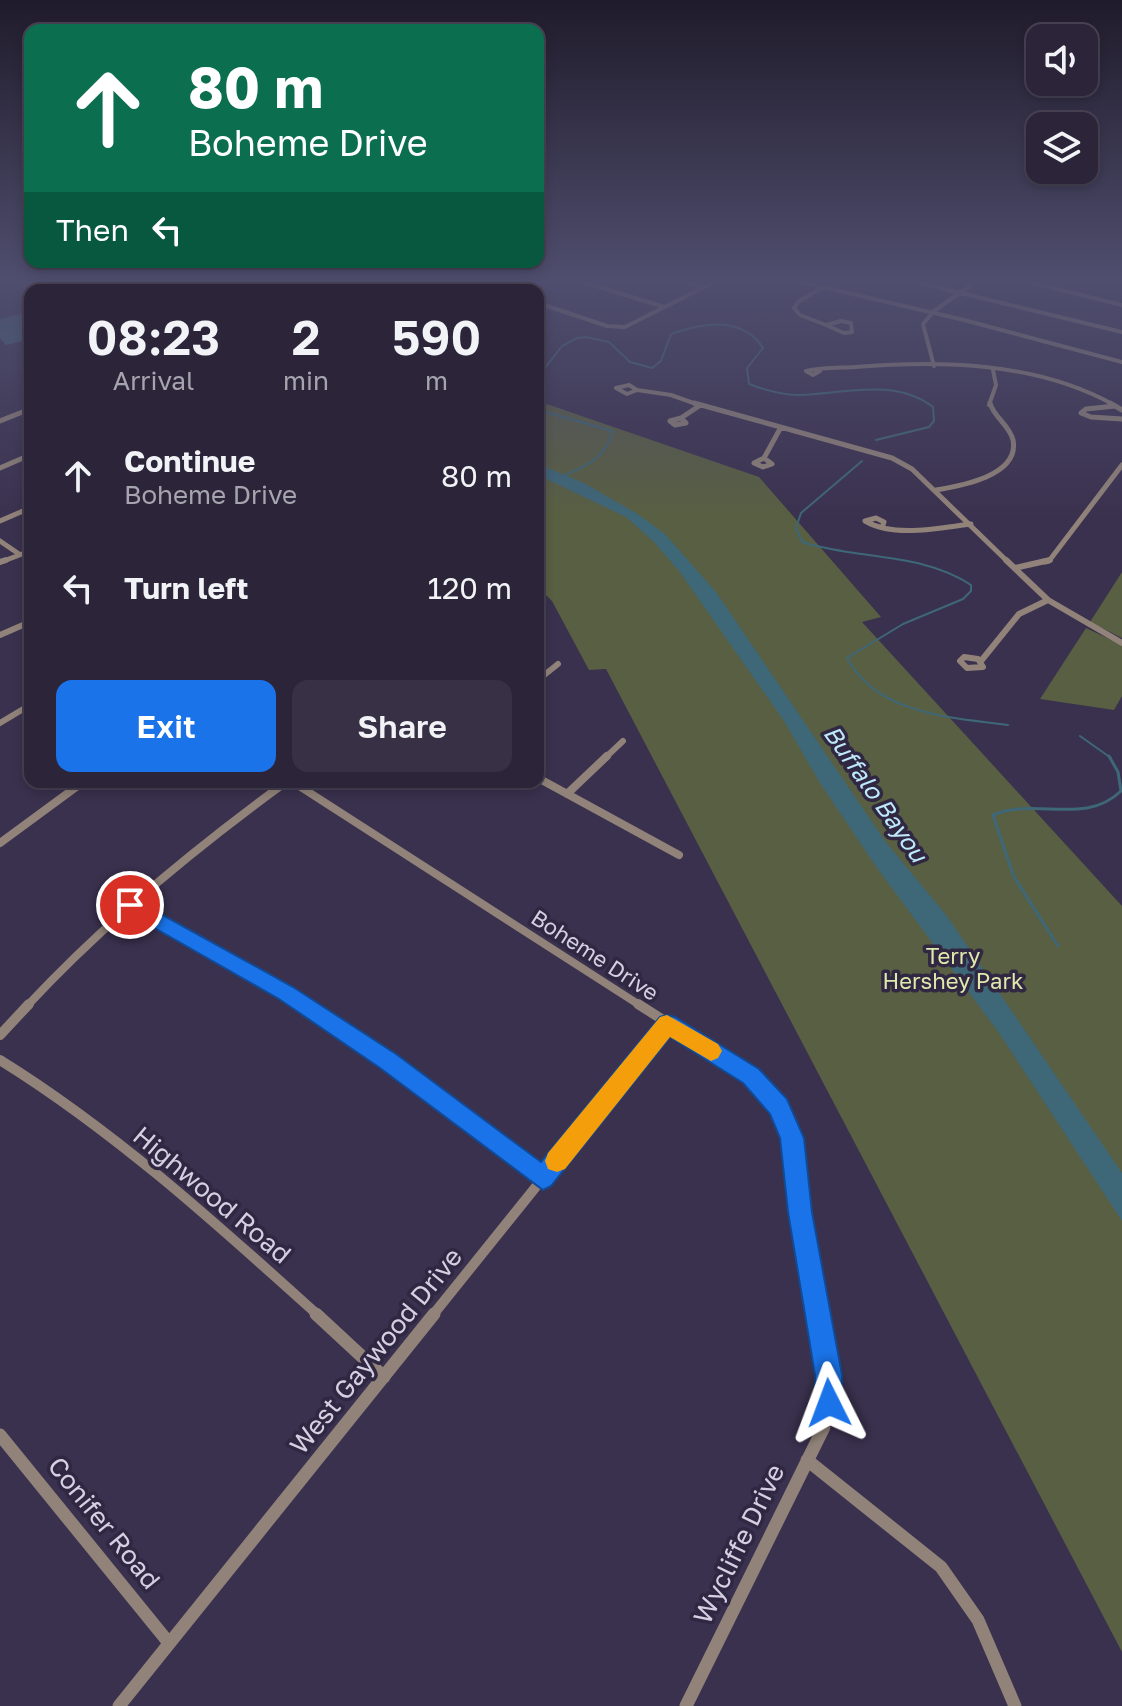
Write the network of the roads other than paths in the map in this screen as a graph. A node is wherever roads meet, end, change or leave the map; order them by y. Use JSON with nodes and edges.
{"nodes":[{"id":1,"x":932,"y":360,"type":"edge"},
{"id":2,"x":934,"y":366,"type":"junction"},
{"id":3,"x":993,"y":370,"type":"junction"},
{"id":4,"x":820,"y":371,"type":"dead end"},
{"id":5,"x":637,"y":390,"type":"dead end"},
{"id":6,"x":699,"y":406,"type":"junction"},
{"id":7,"x":1116,"y":406,"type":"junction"},
{"id":8,"x":1122,"y":410,"type":"edge"},
{"id":9,"x":24,"y":411,"type":"edge"},
{"id":10,"x":681,"y":418,"type":"dead end"},
{"id":11,"x":1122,"y":419,"type":"edge"},
{"id":12,"x":0,"y":421,"type":"edge"},
{"id":13,"x":781,"y":427,"type":"junction"},
{"id":14,"x":24,"y":458,"type":"edge"},
{"id":15,"x":764,"y":458,"type":"dead end"},
{"id":16,"x":1122,"y":465,"type":"edge"},
{"id":17,"x":0,"y":468,"type":"edge"},
{"id":18,"x":936,"y":490,"type":"junction"},
{"id":19,"x":24,"y":511,"type":"edge"},
{"id":20,"x":0,"y":521,"type":"edge"},
{"id":21,"x":971,"y":524,"type":"junction"},
{"id":22,"x":883,"y":525,"type":"dead end"},
{"id":23,"x":0,"y":541,"type":"edge"},
{"id":24,"x":24,"y":553,"type":"edge"},
{"id":25,"x":19,"y":554,"type":"junction"},
{"id":26,"x":0,"y":562,"type":"edge"},
{"id":27,"x":1015,"y":568,"type":"junction"},
{"id":28,"x":1048,"y":600,"type":"junction"},
{"id":29,"x":24,"y":625,"type":"edge"},
{"id":30,"x":0,"y":635,"type":"edge"},
{"id":31,"x":1122,"y":643,"type":"edge"},
{"id":32,"x":981,"y":661,"type":"dead end"},
{"id":33,"x":558,"y":664,"type":"dead end"},
{"id":34,"x":544,"y":675,"type":"edge"},
{"id":35,"x":24,"y":709,"type":"edge"},
{"id":36,"x":0,"y":723,"type":"edge"},
{"id":37,"x":623,"y":741,"type":"dead end"},
{"id":38,"x":544,"y":781,"type":"edge"},
{"id":39,"x":75,"y":788,"type":"edge"},
{"id":40,"x":277,"y":788,"type":"edge"},
{"id":41,"x":302,"y":788,"type":"edge"},
{"id":42,"x":567,"y":794,"type":"junction"},
{"id":43,"x":0,"y":843,"type":"edge"},
{"id":44,"x":679,"y":855,"type":"dead end"},
{"id":45,"x":130,"y":905,"type":"junction"},
{"id":46,"x":667,"y":1024,"type":"junction"},
{"id":47,"x":0,"y":1035,"type":"edge"},
{"id":48,"x":0,"y":1060,"type":"edge"},
{"id":49,"x":543,"y":1178,"type":"junction"},
{"id":50,"x":800,"y":1212,"type":"joint"},
{"id":51,"x":384,"y":1377,"type":"junction"},
{"id":52,"x":0,"y":1435,"type":"edge"},
{"id":53,"x":807,"y":1460,"type":"junction"},
{"id":54,"x":169,"y":1643,"type":"junction"},
{"id":55,"x":119,"y":1706,"type":"edge"},
{"id":56,"x":686,"y":1706,"type":"edge"},
{"id":57,"x":1015,"y":1706,"type":"edge"}],
"edges":[{"from":1,"to":2,"type":"street"},
{"from":2,"to":3,"type":"street"},
{"from":2,"to":4,"type":"street"},
{"from":3,"to":7,"type":"street"},
{"from":3,"to":18,"type":"street"},
{"from":5,"to":6,"type":"street"},
{"from":6,"to":10,"type":"street"},
{"from":6,"to":13,"type":"street"},
{"from":7,"to":8,"type":"street"},
{"from":7,"to":11,"type":"street"},
{"from":9,"to":12,"type":"street"},
{"from":13,"to":15,"type":"street"},
{"from":13,"to":18,"type":"street"},
{"from":14,"to":17,"type":"street"},
{"from":16,"to":27,"type":"street"},
{"from":18,"to":21,"type":"street"},
{"from":19,"to":20,"type":"street"},
{"from":21,"to":22,"type":"street"},
{"from":21,"to":27,"type":"street"},
{"from":23,"to":25,"type":"street"},
{"from":24,"to":25,"type":"street"},
{"from":25,"to":26,"type":"street"},
{"from":27,"to":28,"type":"street"},
{"from":28,"to":31,"type":"street"},
{"from":28,"to":32,"type":"street"},
{"from":29,"to":30,"type":"street"},
{"from":33,"to":34,"type":"street"},
{"from":35,"to":36,"type":"street"},
{"from":37,"to":42,"type":"street"},
{"from":38,"to":42,"type":"street"},
{"from":39,"to":43,"type":"street"},
{"from":40,"to":45,"type":"street"},
{"from":41,"to":46,"type":"street","name":"Boheme Drive"},
{"from":42,"to":44,"type":"street"},
{"from":45,"to":47,"type":"street"},
{"from":45,"to":49,"type":"street"},
{"from":46,"to":49,"type":"street","name":"West Gaywood Drive"},
{"from":46,"to":50,"type":"street","name":"Boheme Drive"},
{"from":48,"to":51,"type":"street","name":"Highwood Road"},
{"from":49,"to":51,"type":"street","name":"West Gaywood Drive"},
{"from":50,"to":53,"type":"street","name":"Wycliffe Drive"},
{"from":51,"to":54,"type":"street","name":"West Gaywood Drive"},
{"from":52,"to":54,"type":"street","name":"Conifer Road"},
{"from":53,"to":56,"type":"street","name":"Wycliffe Drive"},
{"from":53,"to":57,"type":"street"},
{"from":54,"to":55,"type":"street","name":"West Gaywood Drive"}]}
